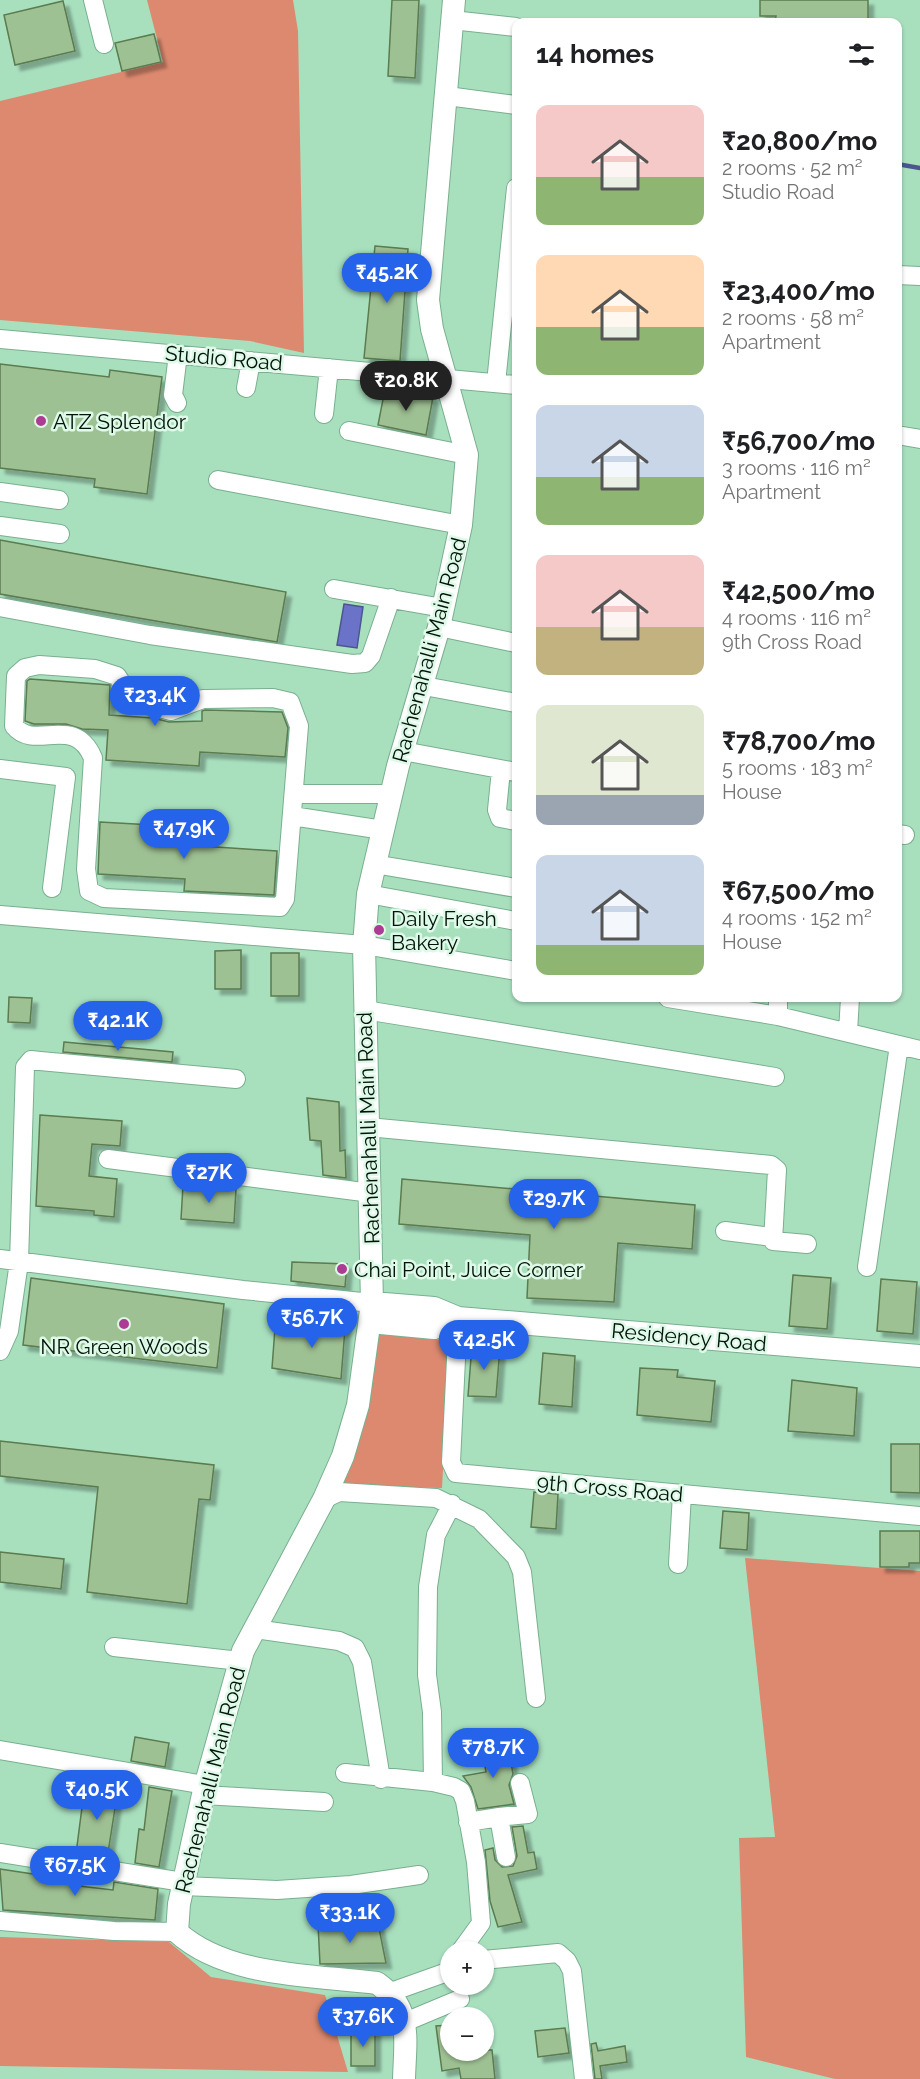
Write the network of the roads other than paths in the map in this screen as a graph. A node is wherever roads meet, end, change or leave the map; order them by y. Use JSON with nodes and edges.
{"nodes":[{"id":1,"x":93,"y":0,"type":"edge"},
{"id":2,"x":453,"y":10,"type":"edge"},
{"id":3,"x":512,"y":26,"type":"edge"},
{"id":4,"x":104,"y":44,"type":"dead end"},
{"id":5,"x":447,"y":96,"type":"junction"},
{"id":6,"x":512,"y":104,"type":"edge"},
{"id":7,"x":512,"y":227,"type":"edge"},
{"id":8,"x":902,"y":275,"type":"edge"},
{"id":9,"x":920,"y":276,"type":"edge"},
{"id":10,"x":0,"y":339,"type":"edge"},
{"id":11,"x":178,"y":354,"type":"junction"},
{"id":12,"x":251,"y":361,"type":"junction"},
{"id":13,"x":329,"y":368,"type":"junction"},
{"id":14,"x":448,"y":381,"type":"junction"},
{"id":15,"x":496,"y":382,"type":"junction"},
{"id":16,"x":512,"y":384,"type":"edge"},
{"id":17,"x":246,"y":388,"type":"dead end"},
{"id":18,"x":177,"y":403,"type":"dead end"},
{"id":19,"x":324,"y":414,"type":"dead end"},
{"id":20,"x":349,"y":431,"type":"dead end"},
{"id":21,"x":902,"y":436,"type":"edge"},
{"id":22,"x":920,"y":439,"type":"edge"},
{"id":23,"x":467,"y":455,"type":"junction"},
{"id":24,"x":218,"y":480,"type":"dead end"},
{"id":25,"x":0,"y":492,"type":"edge"},
{"id":26,"x":0,"y":500,"type":"edge"},
{"id":27,"x":461,"y":525,"type":"junction"},
{"id":28,"x":0,"y":526,"type":"edge"},
{"id":29,"x":60,"y":534,"type":"dead end"},
{"id":30,"x":334,"y":589,"type":"dead end"},
{"id":31,"x":391,"y":598,"type":"junction"},
{"id":32,"x":0,"y":608,"type":"edge"},
{"id":33,"x":441,"y":618,"type":"junction"},
{"id":34,"x":512,"y":642,"type":"edge"},
{"id":35,"x":424,"y":686,"type":"junction"},
{"id":36,"x":512,"y":702,"type":"edge"},
{"id":37,"x":403,"y":751,"type":"junction"},
{"id":38,"x":0,"y":769,"type":"edge"},
{"id":39,"x":509,"y":771,"type":"edge"},
{"id":40,"x":294,"y":794,"type":"junction"},
{"id":41,"x":392,"y":794,"type":"junction"},
{"id":42,"x":292,"y":816,"type":"junction"},
{"id":43,"x":512,"y":820,"type":"edge"},
{"id":44,"x":382,"y":830,"type":"junction"},
{"id":45,"x":374,"y":864,"type":"junction"},
{"id":46,"x":512,"y":887,"type":"edge"},
{"id":47,"x":52,"y":888,"type":"dead end"},
{"id":48,"x":368,"y":894,"type":"junction"},
{"id":49,"x":0,"y":915,"type":"edge"},
{"id":50,"x":512,"y":920,"type":"edge"},
{"id":51,"x":364,"y":945,"type":"junction"},
{"id":52,"x":512,"y":970,"type":"edge"},
{"id":53,"x":692,"y":1002,"type":"edge"},
{"id":54,"x":778,"y":1002,"type":"edge"},
{"id":55,"x":850,"y":1002,"type":"edge"},
{"id":56,"x":365,"y":1010,"type":"junction"},
{"id":57,"x":777,"y":1016,"type":"junction"},
{"id":58,"x":848,"y":1032,"type":"junction"},
{"id":59,"x":898,"y":1045,"type":"junction"},
{"id":60,"x":920,"y":1050,"type":"edge"},
{"id":61,"x":775,"y":1077,"type":"dead end"},
{"id":62,"x":236,"y":1079,"type":"dead end"},
{"id":63,"x":368,"y":1127,"type":"junction"},
{"id":64,"x":108,"y":1159,"type":"dead end"},
{"id":65,"x":371,"y":1193,"type":"junction"},
{"id":66,"x":725,"y":1231,"type":"dead end"},
{"id":67,"x":772,"y":1237,"type":"junction"},
{"id":68,"x":807,"y":1244,"type":"dead end"},
{"id":69,"x":0,"y":1259,"type":"edge"},
{"id":70,"x":19,"y":1262,"type":"junction"},
{"id":71,"x":867,"y":1267,"type":"dead end"},
{"id":72,"x":371,"y":1312,"type":"junction"},
{"id":73,"x":458,"y":1317,"type":"junction"},
{"id":74,"x":0,"y":1351,"type":"edge"},
{"id":75,"x":920,"y":1356,"type":"edge"},
{"id":76,"x":682,"y":1494,"type":"junction"},
{"id":77,"x":324,"y":1499,"type":"junction"},
{"id":78,"x":452,"y":1504,"type":"junction"},
{"id":79,"x":920,"y":1516,"type":"edge"},
{"id":80,"x":678,"y":1564,"type":"dead end"},
{"id":81,"x":255,"y":1629,"type":"junction"},
{"id":82,"x":114,"y":1647,"type":"dead end"},
{"id":83,"x":240,"y":1661,"type":"junction"},
{"id":84,"x":536,"y":1698,"type":"dead end"},
{"id":85,"x":0,"y":1750,"type":"edge"},
{"id":86,"x":345,"y":1773,"type":"dead end"},
{"id":87,"x":381,"y":1779,"type":"junction"},
{"id":88,"x":434,"y":1782,"type":"junction"},
{"id":89,"x":519,"y":1783,"type":"dead end"},
{"id":90,"x":204,"y":1790,"type":"junction"},
{"id":91,"x":324,"y":1802,"type":"dead end"},
{"id":92,"x":499,"y":1817,"type":"junction"},
{"id":93,"x":468,"y":1822,"type":"junction"},
{"id":94,"x":0,"y":1853,"type":"edge"},
{"id":95,"x":506,"y":1857,"type":"dead end"},
{"id":96,"x":419,"y":1875,"type":"dead end"},
{"id":97,"x":183,"y":1884,"type":"junction"},
{"id":98,"x":0,"y":1921,"type":"edge"},
{"id":99,"x":177,"y":1932,"type":"junction"},
{"id":100,"x":467,"y":1941,"type":"edge"},
{"id":101,"x":494,"y":1959,"type":"edge"},
{"id":102,"x":440,"y":1972,"type":"edge"},
{"id":103,"x":391,"y":1992,"type":"junction"},
{"id":104,"x":460,"y":1999,"type":"dead end"},
{"id":105,"x":405,"y":2022,"type":"junction"},
{"id":106,"x":404,"y":2079,"type":"edge"},
{"id":107,"x":584,"y":2079,"type":"edge"}],
"edges":[{"from":1,"to":4,"type":"street"},
{"from":2,"to":3,"type":"street"},
{"from":2,"to":5,"type":"street","name":"Rachenahalli Main Road"},
{"from":5,"to":6,"type":"street"},
{"from":5,"to":14,"type":"street","name":"Rachenahalli Main Road"},
{"from":7,"to":15,"type":"street"},
{"from":8,"to":9,"type":"street"},
{"from":10,"to":11,"type":"street","name":"Studio Road"},
{"from":11,"to":12,"type":"street","name":"Studio Road"},
{"from":11,"to":18,"type":"street"},
{"from":12,"to":13,"type":"street","name":"Studio Road"},
{"from":12,"to":17,"type":"street"},
{"from":13,"to":14,"type":"street","name":"Studio Road"},
{"from":13,"to":19,"type":"street"},
{"from":14,"to":15,"type":"street","name":"Studio Road"},
{"from":14,"to":23,"type":"street","name":"Rachenahalli Main Road"},
{"from":15,"to":16,"type":"street","name":"Studio Road"},
{"from":20,"to":23,"type":"street"},
{"from":21,"to":22,"type":"street"},
{"from":23,"to":27,"type":"street","name":"Rachenahalli Main Road"},
{"from":24,"to":27,"type":"street"},
{"from":25,"to":26,"type":"street"},
{"from":27,"to":33,"type":"street","name":"Rachenahalli Main Road"},
{"from":28,"to":29,"type":"street"},
{"from":30,"to":31,"type":"street"},
{"from":31,"to":32,"type":"street"},
{"from":31,"to":33,"type":"street"},
{"from":33,"to":34,"type":"street"},
{"from":33,"to":35,"type":"street","name":"Rachenahalli Main Road"},
{"from":35,"to":36,"type":"street"},
{"from":35,"to":37,"type":"street","name":"Rachenahalli Main Road"},
{"from":37,"to":39,"type":"street"},
{"from":37,"to":41,"type":"street","name":"Rachenahalli Main Road"},
{"from":38,"to":47,"type":"street"},
{"from":39,"to":43,"type":"street"},
{"from":40,"to":41,"type":"street"},
{"from":40,"to":42,"type":"street"},
{"from":40,"to":42,"type":"street"},
{"from":41,"to":44,"type":"street","name":"Rachenahalli Main Road"},
{"from":42,"to":44,"type":"street"},
{"from":44,"to":45,"type":"street","name":"Rachenahalli Main Road"},
{"from":45,"to":46,"type":"street"},
{"from":45,"to":48,"type":"street","name":"Rachenahalli Main Road"},
{"from":48,"to":50,"type":"street"},
{"from":48,"to":51,"type":"street","name":"Rachenahalli Main Road"},
{"from":49,"to":51,"type":"street"},
{"from":51,"to":52,"type":"street"},
{"from":51,"to":56,"type":"street","name":"Rachenahalli Main Road"},
{"from":53,"to":57,"type":"street"},
{"from":54,"to":57,"type":"street"},
{"from":55,"to":58,"type":"street"},
{"from":56,"to":61,"type":"street"},
{"from":56,"to":63,"type":"street","name":"Rachenahalli Main Road"},
{"from":57,"to":58,"type":"street"},
{"from":58,"to":59,"type":"street"},
{"from":59,"to":60,"type":"street"},
{"from":59,"to":71,"type":"street"},
{"from":62,"to":70,"type":"street"},
{"from":63,"to":65,"type":"street","name":"Rachenahalli Main Road"},
{"from":63,"to":67,"type":"street"},
{"from":64,"to":65,"type":"street"},
{"from":65,"to":72,"type":"street","name":"Rachenahalli Main Road"},
{"from":66,"to":67,"type":"street"},
{"from":67,"to":68,"type":"street"},
{"from":69,"to":70,"type":"street"},
{"from":70,"to":72,"type":"street"},
{"from":70,"to":74,"type":"street"},
{"from":72,"to":73,"type":"street","name":"Residency Road"},
{"from":72,"to":77,"type":"street","name":"Rachenahalli Main Road"},
{"from":73,"to":75,"type":"street","name":"Residency Road"},
{"from":73,"to":76,"type":"street","name":"9th Cross Road"},
{"from":76,"to":79,"type":"street","name":"9th Cross Road"},
{"from":76,"to":80,"type":"street"},
{"from":77,"to":78,"type":"street"},
{"from":77,"to":81,"type":"street","name":"Rachenahalli Main Road"},
{"from":78,"to":84,"type":"street"},
{"from":78,"to":88,"type":"street"},
{"from":81,"to":83,"type":"street","name":"Rachenahalli Main Road"},
{"from":81,"to":87,"type":"street"},
{"from":82,"to":83,"type":"street"},
{"from":83,"to":90,"type":"street","name":"Rachenahalli Main Road"},
{"from":85,"to":90,"type":"street"},
{"from":86,"to":87,"type":"street"},
{"from":87,"to":88,"type":"street"},
{"from":88,"to":93,"type":"street"},
{"from":89,"to":92,"type":"street"},
{"from":90,"to":91,"type":"street"},
{"from":90,"to":97,"type":"street","name":"Rachenahalli Main Road"},
{"from":92,"to":93,"type":"street"},
{"from":92,"to":95,"type":"street"},
{"from":93,"to":100,"type":"street"},
{"from":94,"to":97,"type":"street"},
{"from":96,"to":97,"type":"street"},
{"from":97,"to":99,"type":"street","name":"Rachenahalli Main Road"},
{"from":98,"to":99,"type":"street"},
{"from":99,"to":103,"type":"street"},
{"from":101,"to":107,"type":"street"},
{"from":102,"to":103,"type":"street"},
{"from":103,"to":105,"type":"street"},
{"from":104,"to":105,"type":"street"},
{"from":105,"to":106,"type":"street"}]}
